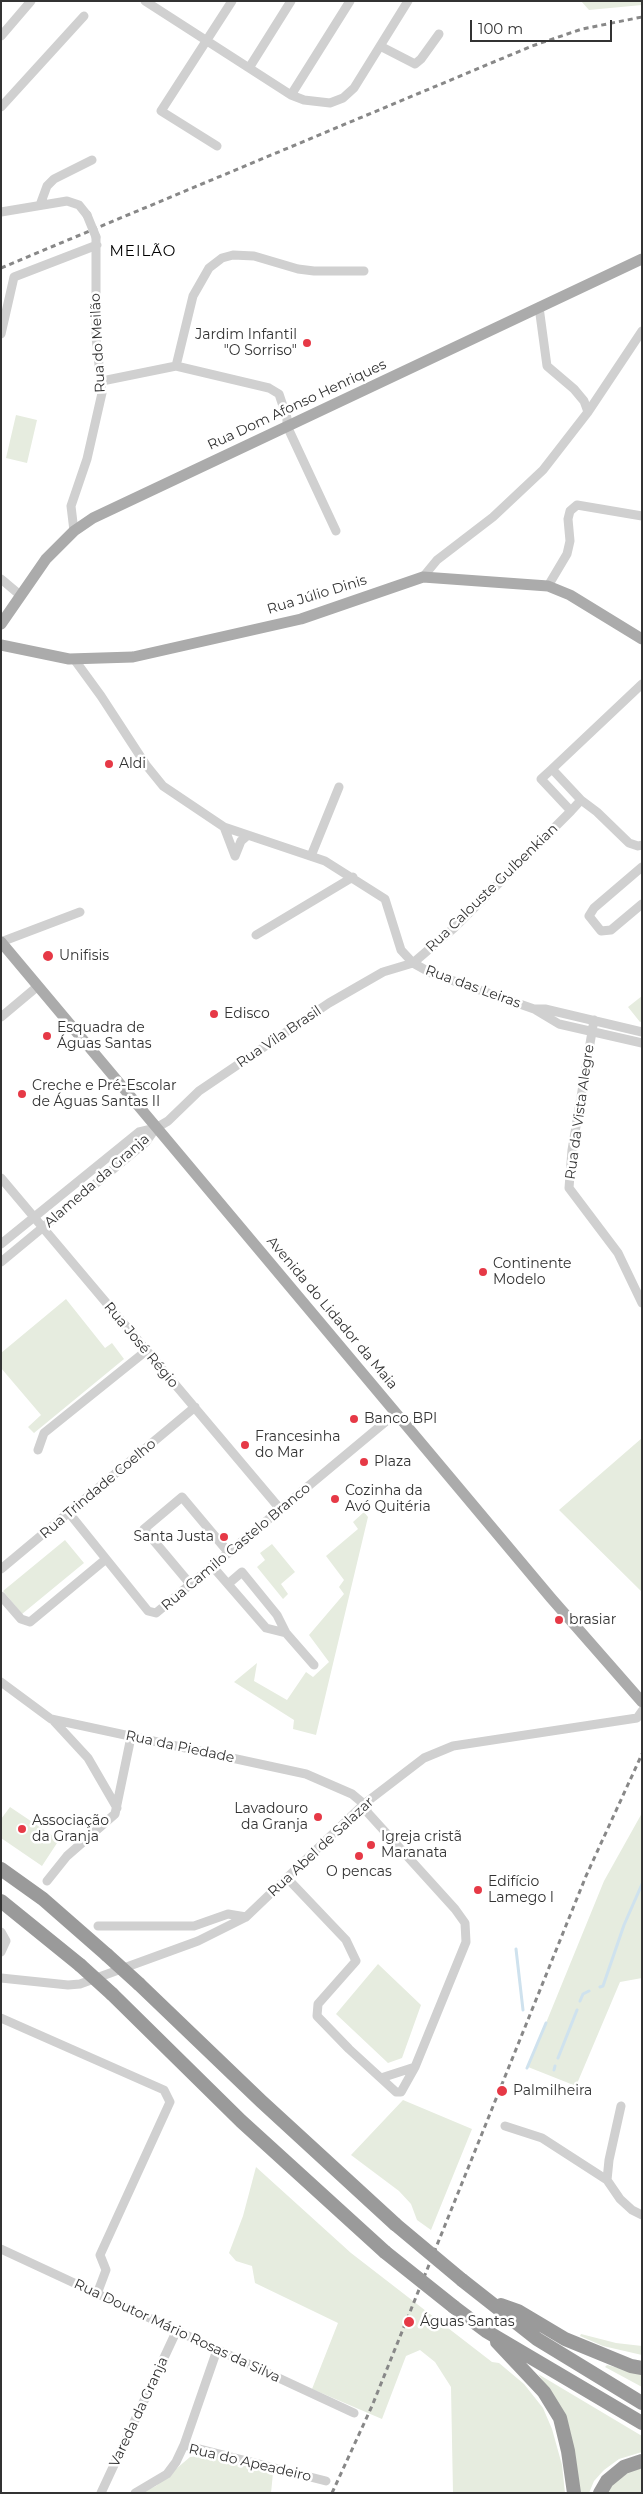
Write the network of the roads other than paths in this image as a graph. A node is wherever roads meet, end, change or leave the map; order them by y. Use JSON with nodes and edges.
{"nodes":[{"id":1,"x":31,"y":1,"type":"edge"},
{"id":2,"x":145,"y":1,"type":"edge"},
{"id":3,"x":232,"y":1,"type":"edge"},
{"id":4,"x":291,"y":1,"type":"edge"},
{"id":5,"x":350,"y":1,"type":"edge"},
{"id":6,"x":408,"y":1,"type":"edge"},
{"id":7,"x":84,"y":16,"type":"dead end"},
{"id":8,"x":439,"y":34,"type":"dead end"},
{"id":9,"x":1,"y":36,"type":"edge"},
{"id":10,"x":207,"y":40,"type":"junction"},
{"id":11,"x":380,"y":46,"type":"junction"},
{"id":12,"x":249,"y":68,"type":"junction"},
{"id":13,"x":291,"y":94,"type":"junction"},
{"id":14,"x":1,"y":107,"type":"edge"},
{"id":15,"x":217,"y":146,"type":"dead end"},
{"id":16,"x":92,"y":160,"type":"dead end"},
{"id":17,"x":40,"y":204,"type":"junction"},
{"id":18,"x":1,"y":212,"type":"edge"},
{"id":19,"x":96,"y":241,"type":"junction"},
{"id":20,"x":642,"y":258,"type":"edge"},
{"id":21,"x":364,"y":271,"type":"dead end"},
{"id":22,"x":539,"y":307,"type":"junction"},
{"id":23,"x":642,"y":331,"type":"edge"},
{"id":24,"x":1,"y":334,"type":"edge"},
{"id":25,"x":176,"y":366,"type":"junction"},
{"id":26,"x":102,"y":381,"type":"junction"},
{"id":27,"x":588,"y":412,"type":"junction"},
{"id":28,"x":286,"y":426,"type":"junction"},
{"id":29,"x":642,"y":516,"type":"edge"},
{"id":30,"x":74,"y":531,"type":"junction"},
{"id":31,"x":336,"y":531,"type":"dead end"},
{"id":32,"x":423,"y":577,"type":"junction"},
{"id":33,"x":1,"y":579,"type":"edge"},
{"id":34,"x":548,"y":586,"type":"junction"},
{"id":35,"x":20,"y":596,"type":"junction"},
{"id":36,"x":1,"y":624,"type":"edge"},
{"id":37,"x":642,"y":639,"type":"edge"},
{"id":38,"x":1,"y":645,"type":"edge"},
{"id":39,"x":74,"y":659,"type":"junction"},
{"id":40,"x":642,"y":684,"type":"edge"},
{"id":41,"x":552,"y":769,"type":"junction"},
{"id":42,"x":339,"y":787,"type":"dead end"},
{"id":43,"x":581,"y":800,"type":"junction"},
{"id":44,"x":571,"y":811,"type":"junction"},
{"id":45,"x":224,"y":827,"type":"junction"},
{"id":46,"x":248,"y":836,"type":"junction"},
{"id":47,"x":642,"y":845,"type":"edge"},
{"id":48,"x":311,"y":856,"type":"junction"},
{"id":49,"x":642,"y":867,"type":"edge"},
{"id":50,"x":353,"y":877,"type":"junction"},
{"id":51,"x":642,"y":904,"type":"edge"},
{"id":52,"x":80,"y":912,"type":"dead end"},
{"id":53,"x":256,"y":935,"type":"dead end"},
{"id":54,"x":1,"y":942,"type":"edge"},
{"id":55,"x":413,"y":963,"type":"junction"},
{"id":56,"x":38,"y":986,"type":"junction"},
{"id":57,"x":534,"y":1009,"type":"junction"},
{"id":58,"x":1,"y":1017,"type":"edge"},
{"id":59,"x":594,"y":1020,"type":"junction"},
{"id":60,"x":592,"y":1031,"type":"junction"},
{"id":61,"x":640,"y":1031,"type":"edge"},
{"id":62,"x":639,"y":1042,"type":"edge"},
{"id":63,"x":156,"y":1128,"type":"junction"},
{"id":64,"x":1,"y":1178,"type":"edge"},
{"id":65,"x":33,"y":1216,"type":"junction"},
{"id":66,"x":42,"y":1228,"type":"junction"},
{"id":67,"x":1,"y":1244,"type":"edge"},
{"id":68,"x":1,"y":1262,"type":"edge"},
{"id":69,"x":642,"y":1303,"type":"edge"},
{"id":70,"x":146,"y":1351,"type":"junction"},
{"id":71,"x":195,"y":1407,"type":"junction"},
{"id":72,"x":396,"y":1413,"type":"junction"},
{"id":73,"x":38,"y":1450,"type":"dead end"},
{"id":74,"x":281,"y":1510,"type":"junction"},
{"id":75,"x":69,"y":1513,"type":"junction"},
{"id":76,"x":230,"y":1553,"type":"junction"},
{"id":77,"x":106,"y":1559,"type":"junction"},
{"id":78,"x":213,"y":1567,"type":"junction"},
{"id":79,"x":1,"y":1569,"type":"edge"},
{"id":80,"x":228,"y":1584,"type":"junction"},
{"id":81,"x":191,"y":1585,"type":"junction"},
{"id":82,"x":1,"y":1596,"type":"edge"},
{"id":83,"x":286,"y":1633,"type":"junction"},
{"id":84,"x":314,"y":1666,"type":"dead end"},
{"id":85,"x":1,"y":1682,"type":"edge"},
{"id":86,"x":642,"y":1702,"type":"edge"},
{"id":87,"x":642,"y":1711,"type":"edge"},
{"id":88,"x":51,"y":1719,"type":"junction"},
{"id":89,"x":131,"y":1737,"type":"junction"},
{"id":90,"x":364,"y":1804,"type":"junction"},
{"id":91,"x":117,"y":1808,"type":"junction"},
{"id":92,"x":1,"y":1869,"type":"edge"},
{"id":93,"x":287,"y":1878,"type":"junction"},
{"id":94,"x":47,"y":1881,"type":"dead end"},
{"id":95,"x":1,"y":1901,"type":"edge"},
{"id":96,"x":246,"y":1917,"type":"junction"},
{"id":97,"x":98,"y":1926,"type":"dead end"},
{"id":98,"x":1,"y":1932,"type":"edge"},
{"id":99,"x":1,"y":1952,"type":"edge"},
{"id":100,"x":3,"y":1980,"type":"edge"},
{"id":101,"x":1,"y":2018,"type":"edge"},
{"id":102,"x":415,"y":2067,"type":"junction"},
{"id":103,"x":380,"y":2078,"type":"junction"},
{"id":104,"x":621,"y":2106,"type":"dead end"},
{"id":105,"x":505,"y":2126,"type":"dead end"},
{"id":106,"x":607,"y":2180,"type":"junction"},
{"id":107,"x":642,"y":2215,"type":"edge"},
{"id":108,"x":1,"y":2249,"type":"edge"},
{"id":109,"x":97,"y":2294,"type":"junction"},
{"id":110,"x":486,"y":2299,"type":"junction"},
{"id":111,"x":486,"y":2331,"type":"junction"},
{"id":112,"x":176,"y":2332,"type":"junction"},
{"id":113,"x":217,"y":2350,"type":"junction"},
{"id":114,"x":642,"y":2368,"type":"edge"},
{"id":115,"x":642,"y":2403,"type":"edge"},
{"id":116,"x":354,"y":2413,"type":"dead end"},
{"id":117,"x":642,"y":2423,"type":"edge"},
{"id":118,"x":184,"y":2445,"type":"junction"},
{"id":119,"x":642,"y":2461,"type":"edge"},
{"id":120,"x":326,"y":2481,"type":"dead end"},
{"id":121,"x":101,"y":2493,"type":"edge"},
{"id":122,"x":135,"y":2493,"type":"edge"},
{"id":123,"x":574,"y":2493,"type":"edge"},
{"id":124,"x":600,"y":2493,"type":"edge"}],
"edges":[{"from":1,"to":9,"type":"street"},
{"from":2,"to":10,"type":"street"},
{"from":3,"to":10,"type":"street"},
{"from":4,"to":12,"type":"street"},
{"from":5,"to":13,"type":"street"},
{"from":6,"to":11,"type":"street"},
{"from":7,"to":14,"type":"street"},
{"from":8,"to":11,"type":"street"},
{"from":10,"to":12,"type":"street"},
{"from":10,"to":15,"type":"street"},
{"from":11,"to":13,"type":"street"},
{"from":12,"to":13,"type":"street"},
{"from":16,"to":17,"type":"street"},
{"from":17,"to":18,"type":"street","name":"Rua do Meilão"},
{"from":17,"to":19,"type":"street","name":"Rua do Meilão","bridge":true},
{"from":19,"to":24,"type":"street"},
{"from":19,"to":26,"type":"street","name":"Rua do Meilão"},
{"from":20,"to":22,"type":"main road","name":"Rua Dom Afonso Henriques"},
{"from":21,"to":25,"type":"street"},
{"from":22,"to":27,"type":"street"},
{"from":22,"to":28,"type":"main road","name":"Rua Dom Afonso Henriques"},
{"from":23,"to":27,"type":"street"},
{"from":25,"to":26,"type":"street"},
{"from":25,"to":28,"type":"street"},
{"from":26,"to":30,"type":"street","name":"Rua do Meilão"},
{"from":27,"to":32,"type":"street"},
{"from":28,"to":30,"type":"main road","name":"Rua Dom Afonso Henriques"},
{"from":28,"to":31,"type":"street"},
{"from":29,"to":34,"type":"street"},
{"from":30,"to":35,"type":"main road","name":"Rua Dom Afonso Henriques"},
{"from":32,"to":34,"type":"main road","name":"Rua Júlio Dinis"},
{"from":32,"to":39,"type":"main road","name":"Rua Júlio Dinis"},
{"from":33,"to":35,"type":"street"},
{"from":34,"to":37,"type":"main road","name":"Rua Júlio Dinis"},
{"from":35,"to":36,"type":"main road","name":"Rua Dom Afonso Henriques"},
{"from":38,"to":39,"type":"main road","name":"Rua Júlio Dinis"},
{"from":39,"to":45,"type":"street"},
{"from":40,"to":41,"type":"street"},
{"from":41,"to":43,"type":"street"},
{"from":41,"to":44,"type":"street"},
{"from":42,"to":48,"type":"street"},
{"from":43,"to":44,"type":"street","name":"Rua Calouste Gulbenkian"},
{"from":43,"to":47,"type":"street"},
{"from":44,"to":55,"type":"street","name":"Rua Calouste Gulbenkian"},
{"from":45,"to":46,"type":"street"},
{"from":45,"to":46,"type":"street"},
{"from":46,"to":48,"type":"street"},
{"from":48,"to":50,"type":"street"},
{"from":49,"to":51,"type":"street"},
{"from":50,"to":53,"type":"street"},
{"from":50,"to":55,"type":"street"},
{"from":52,"to":54,"type":"street"},
{"from":54,"to":56,"type":"main road","name":"Avenida do Lidador da Maia"},
{"from":55,"to":57,"type":"street","name":"Rua das Leiras"},
{"from":55,"to":63,"type":"street","name":"Rua Vila Brasil"},
{"from":56,"to":58,"type":"street"},
{"from":56,"to":63,"type":"main road","name":"Avenida do Lidador da Maia"},
{"from":57,"to":59,"type":"street","name":"Rua das Leiras"},
{"from":57,"to":60,"type":"street","name":"Rua das Leiras"},
{"from":59,"to":60,"type":"street","name":"Rua da Vista Alegre"},
{"from":59,"to":61,"type":"street","name":"Rua das Leiras"},
{"from":60,"to":62,"type":"street","name":"Rua das Leiras"},
{"from":60,"to":69,"type":"street","name":"Rua da Vista Alegre"},
{"from":61,"to":62,"type":"street","name":"Rua das Leiras"},
{"from":63,"to":65,"type":"street","name":"Alameda da Granja"},
{"from":63,"to":66,"type":"street","name":"Alameda da Granja"},
{"from":63,"to":72,"type":"main road","name":"Avenida do Lidador da Maia"},
{"from":64,"to":65,"type":"street","name":"Rua José Régio"},
{"from":65,"to":66,"type":"street","name":"Rua José Régio"},
{"from":65,"to":67,"type":"street","name":"Alameda da Granja"},
{"from":66,"to":68,"type":"street","name":"Alameda da Granja"},
{"from":66,"to":70,"type":"street","name":"Rua José Régio"},
{"from":70,"to":71,"type":"street","name":"Rua José Régio"},
{"from":70,"to":73,"type":"street"},
{"from":71,"to":74,"type":"street","name":"Rua José Régio"},
{"from":71,"to":75,"type":"street","name":"Rua Trindade Coelho"},
{"from":72,"to":74,"type":"street","name":"Rua Camilo Castelo Branco"},
{"from":72,"to":86,"type":"main road","name":"Avenida do Lidador da Maia"},
{"from":74,"to":76,"type":"street","name":"Rua Camilo Castelo Branco"},
{"from":75,"to":77,"type":"street","name":"Rua Camilo Castelo Branco"},
{"from":75,"to":79,"type":"street","name":"Rua Trindade Coelho"},
{"from":76,"to":78,"type":"street","name":"Rua Camilo Castelo Branco"},
{"from":76,"to":81,"type":"street"},
{"from":77,"to":81,"type":"street","name":"Rua Camilo Castelo Branco"},
{"from":77,"to":82,"type":"street"},
{"from":78,"to":80,"type":"street"},
{"from":78,"to":81,"type":"street","name":"Rua Camilo Castelo Branco"},
{"from":80,"to":83,"type":"street"},
{"from":80,"to":83,"type":"street"},
{"from":83,"to":84,"type":"street"},
{"from":85,"to":88,"type":"street","name":"Rua da Piedade"},
{"from":87,"to":90,"type":"street","name":"Rua Abel de Salazar"},
{"from":88,"to":89,"type":"street","name":"Rua da Piedade"},
{"from":88,"to":91,"type":"street"},
{"from":89,"to":90,"type":"street","name":"Rua da Piedade"},
{"from":89,"to":91,"type":"street"},
{"from":90,"to":93,"type":"street","name":"Rua Abel de Salazar"},
{"from":90,"to":102,"type":"street"},
{"from":91,"to":94,"type":"street"},
{"from":92,"to":110,"type":"highway","bridge":true},
{"from":93,"to":96,"type":"street","name":"Rua Abel de Salazar"},
{"from":93,"to":103,"type":"street"},
{"from":95,"to":111,"type":"highway","bridge":true},
{"from":96,"to":97,"type":"street"},
{"from":96,"to":100,"type":"street","name":"Rua Abel de Salazar"},
{"from":98,"to":99,"type":"street"},
{"from":101,"to":109,"type":"street"},
{"from":102,"to":103,"type":"street"},
{"from":102,"to":103,"type":"street"},
{"from":104,"to":106,"type":"street"},
{"from":105,"to":106,"type":"street"},
{"from":106,"to":107,"type":"street"},
{"from":108,"to":109,"type":"street","name":"Rua Doutor Mário Rosas da Silva"},
{"from":109,"to":112,"type":"street","name":"Rua Doutor Mário Rosas da Silva"},
{"from":110,"to":114,"type":"highway"},
{"from":110,"to":115,"type":"highway"},
{"from":111,"to":117,"type":"highway"},
{"from":111,"to":123,"type":"highway"},
{"from":112,"to":113,"type":"street","name":"Rua Doutor Mário Rosas da Silva"},
{"from":112,"to":121,"type":"street","name":"Vareda da Granja"},
{"from":113,"to":116,"type":"street","name":"Rua Doutor Mário Rosas da Silva"},
{"from":113,"to":118,"type":"street"},
{"from":118,"to":120,"type":"street","name":"Rua do Apeadeiro"},
{"from":118,"to":122,"type":"street","name":"Rua do Apeadeiro"},
{"from":119,"to":124,"type":"highway"}]}
